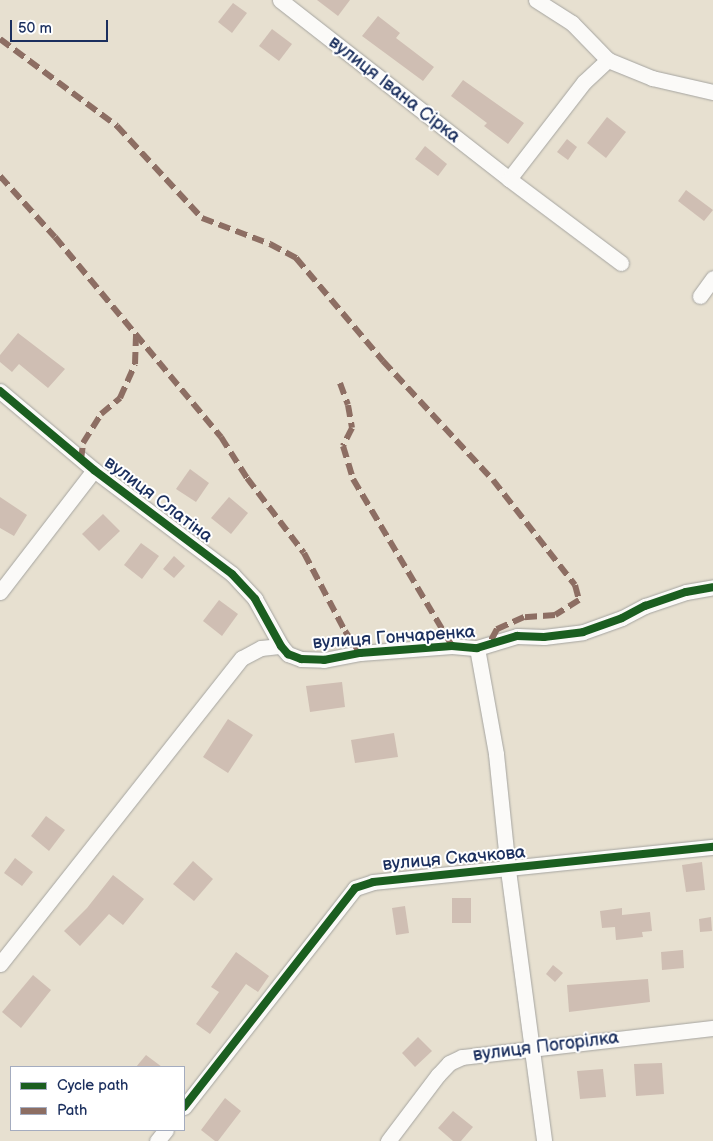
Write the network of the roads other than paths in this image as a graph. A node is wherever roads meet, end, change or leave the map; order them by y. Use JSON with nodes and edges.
{"nodes":[{"id":1,"x":280,"y":0,"type":"edge"},
{"id":2,"x":536,"y":0,"type":"edge"},
{"id":3,"x":608,"y":60,"type":"junction"},
{"id":4,"x":713,"y":92,"type":"edge"},
{"id":5,"x":509,"y":179,"type":"junction"},
{"id":6,"x":621,"y":263,"type":"dead end"},
{"id":7,"x":713,"y":278,"type":"edge"},
{"id":8,"x":700,"y":296,"type":"dead end"},
{"id":9,"x":0,"y":391,"type":"edge"},
{"id":10,"x":94,"y":470,"type":"junction"},
{"id":11,"x":713,"y":587,"type":"edge"},
{"id":12,"x":0,"y":592,"type":"edge"},
{"id":13,"x":281,"y":646,"type":"junction"},
{"id":14,"x":477,"y":648,"type":"junction"},
{"id":15,"x":713,"y":847,"type":"edge"},
{"id":16,"x":508,"y":870,"type":"junction"},
{"id":17,"x":0,"y":964,"type":"edge"},
{"id":18,"x":713,"y":1028,"type":"edge"},
{"id":19,"x":531,"y":1047,"type":"junction"},
{"id":20,"x":185,"y":1106,"type":"edge"},
{"id":21,"x":165,"y":1131,"type":"edge"},
{"id":22,"x":157,"y":1141,"type":"edge"},
{"id":23,"x":388,"y":1141,"type":"edge"},
{"id":24,"x":544,"y":1141,"type":"edge"}],
"edges":[{"from":1,"to":5,"type":"street","name":"вулиця Івана Сірка"},
{"from":2,"to":3,"type":"street"},
{"from":3,"to":4,"type":"street"},
{"from":3,"to":5,"type":"street"},
{"from":5,"to":6,"type":"street","name":"вулиця Івана Сірка"},
{"from":7,"to":8,"type":"street"},
{"from":9,"to":10,"type":"street","name":"вулиця Слатіна"},
{"from":10,"to":12,"type":"street"},
{"from":10,"to":13,"type":"street","name":"вулиця Слатіна"},
{"from":11,"to":14,"type":"street","name":"вулиця Гончаренка"},
{"from":13,"to":14,"type":"street","name":"вулиця Гончаренка"},
{"from":13,"to":17,"type":"street"},
{"from":14,"to":16,"type":"street"},
{"from":15,"to":16,"type":"street","name":"вулиця Скачкова"},
{"from":16,"to":19,"type":"street"},
{"from":16,"to":20,"type":"street","name":"вулиця Скачкова"},
{"from":18,"to":19,"type":"street","name":"вулиця Погорілка"},
{"from":19,"to":23,"type":"street","name":"вулиця Погорілка"},
{"from":19,"to":24,"type":"street"},
{"from":21,"to":22,"type":"street"}]}
